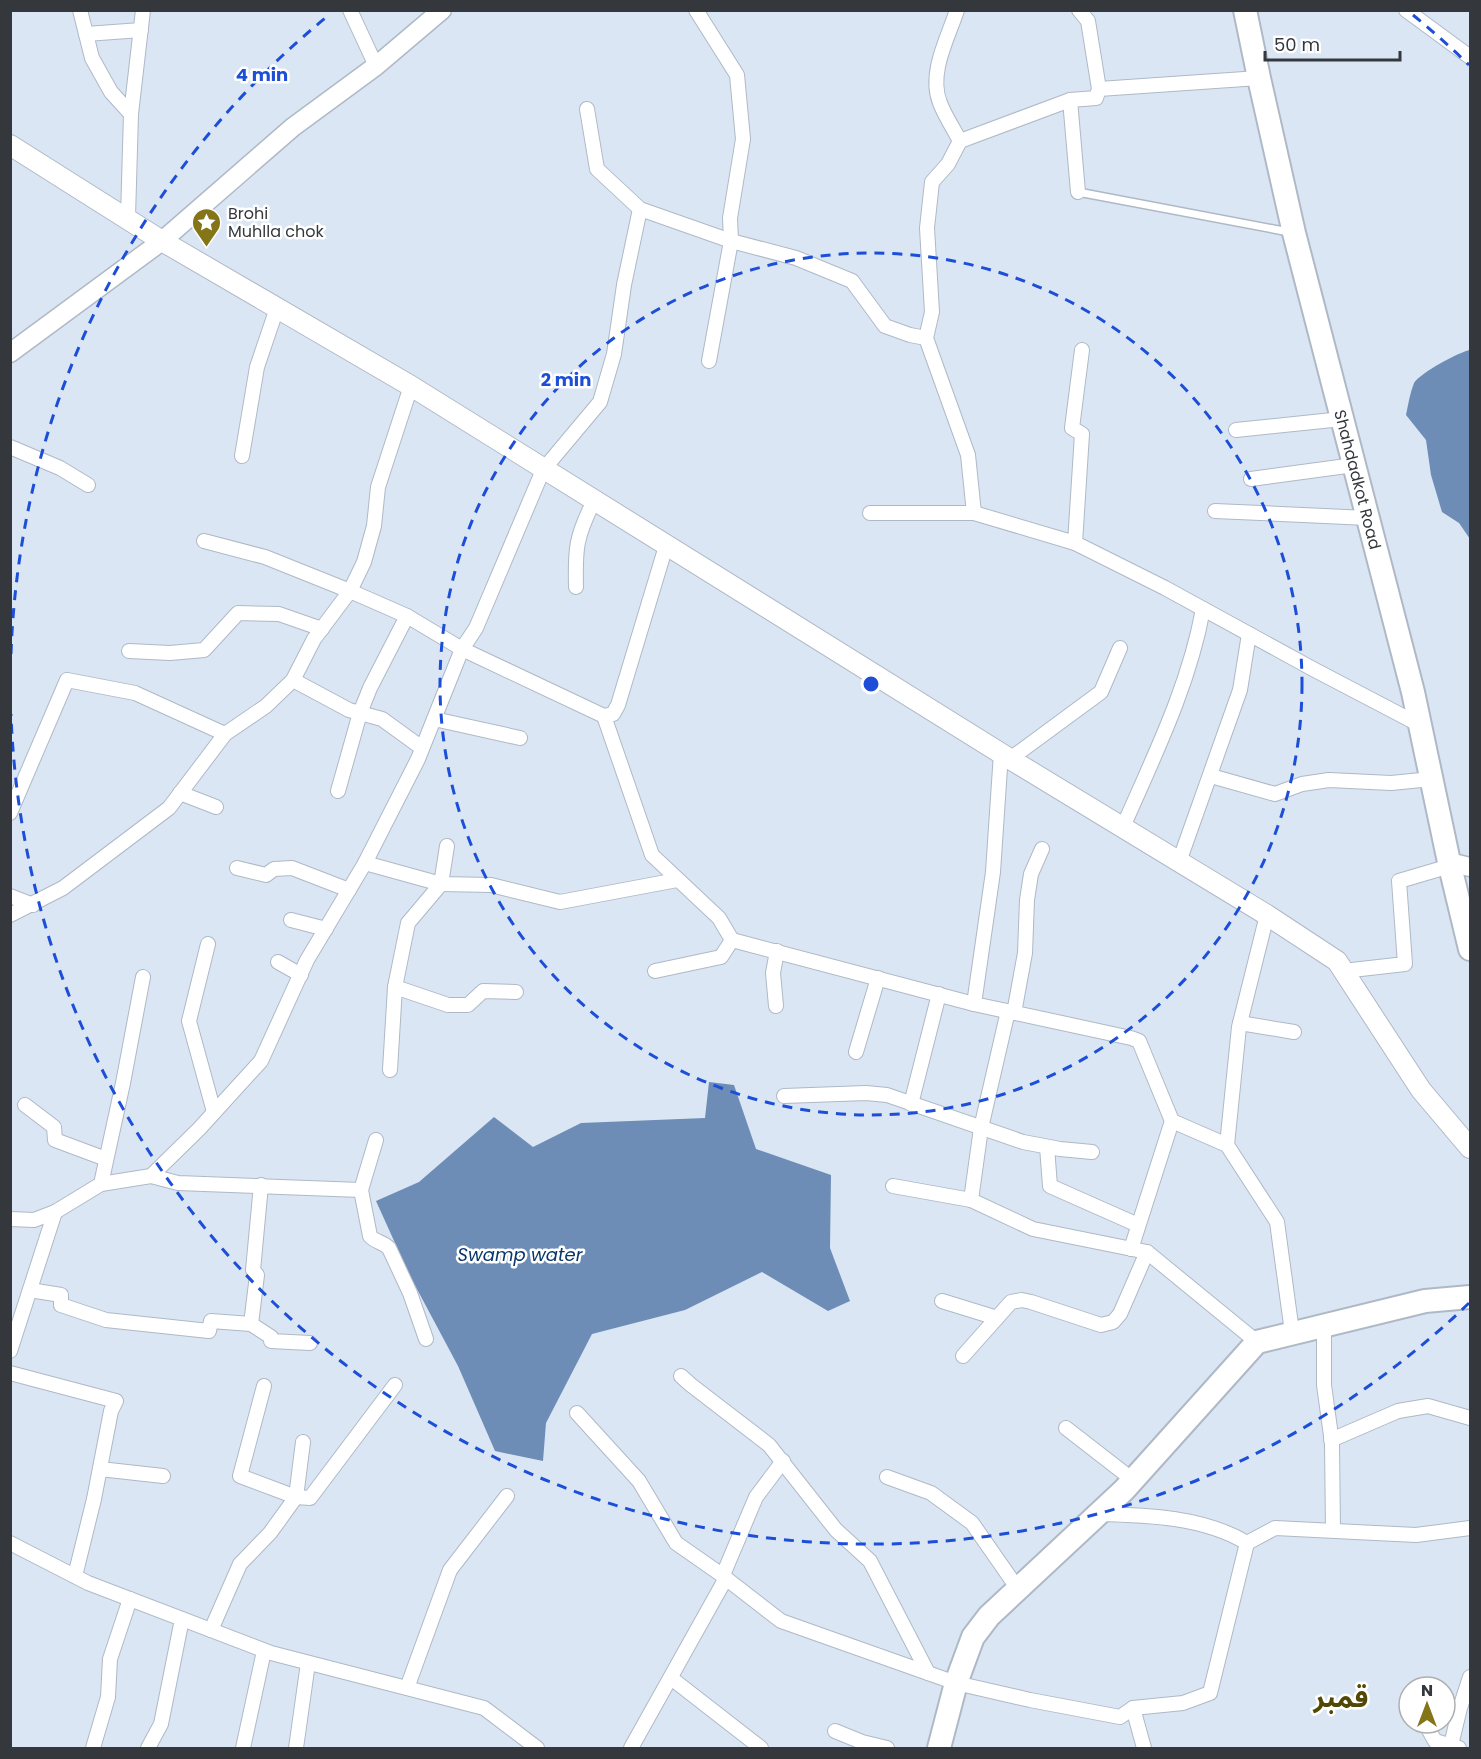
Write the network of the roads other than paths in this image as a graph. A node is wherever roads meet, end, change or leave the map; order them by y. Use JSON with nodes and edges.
{"nodes":[{"id":1,"x":80,"y":10,"type":"edge"},
{"id":2,"x":350,"y":10,"type":"edge"},
{"id":3,"x":442,"y":10,"type":"edge"},
{"id":4,"x":696,"y":10,"type":"edge"},
{"id":5,"x":957,"y":10,"type":"edge"},
{"id":6,"x":1079,"y":10,"type":"edge"},
{"id":7,"x":1245,"y":10,"type":"edge"},
{"id":8,"x":1406,"y":10,"type":"edge"},
{"id":9,"x":143,"y":12,"type":"edge"},
{"id":10,"x":157,"y":19,"type":"dead end"},
{"id":11,"x":141,"y":30,"type":"junction"},
{"id":12,"x":86,"y":34,"type":"junction"},
{"id":13,"x":1470,"y":57,"type":"edge"},
{"id":14,"x":376,"y":66,"type":"junction"},
{"id":15,"x":1258,"y":78,"type":"junction"},
{"id":16,"x":1099,"y":89,"type":"junction"},
{"id":17,"x":1070,"y":100,"type":"junction"},
{"id":18,"x":587,"y":109,"type":"dead end"},
{"id":19,"x":131,"y":114,"type":"junction"},
{"id":20,"x":960,"y":141,"type":"junction"},
{"id":21,"x":10,"y":145,"type":"edge"},
{"id":22,"x":1078,"y":192,"type":"joint"},
{"id":23,"x":640,"y":209,"type":"junction"},
{"id":24,"x":128,"y":217,"type":"junction"},
{"id":25,"x":1294,"y":234,"type":"junction"},
{"id":26,"x":162,"y":241,"type":"junction"},
{"id":27,"x":731,"y":241,"type":"junction"},
{"id":28,"x":277,"y":308,"type":"junction"},
{"id":29,"x":926,"y":338,"type":"junction"},
{"id":30,"x":1082,"y":350,"type":"dead end"},
{"id":31,"x":10,"y":353,"type":"edge"},
{"id":32,"x":709,"y":361,"type":"dead end"},
{"id":33,"x":411,"y":386,"type":"junction"},
{"id":34,"x":1342,"y":419,"type":"junction"},
{"id":35,"x":1236,"y":430,"type":"dead end"},
{"id":36,"x":10,"y":447,"type":"edge"},
{"id":37,"x":242,"y":456,"type":"dead end"},
{"id":38,"x":1354,"y":465,"type":"junction"},
{"id":39,"x":543,"y":470,"type":"junction"},
{"id":40,"x":1251,"y":478,"type":"dead end"},
{"id":41,"x":88,"y":485,"type":"dead end"},
{"id":42,"x":594,"y":501,"type":"junction"},
{"id":43,"x":1215,"y":511,"type":"dead end"},
{"id":44,"x":870,"y":513,"type":"dead end"},
{"id":45,"x":974,"y":513,"type":"junction"},
{"id":46,"x":1368,"y":518,"type":"junction"},
{"id":47,"x":204,"y":541,"type":"dead end"},
{"id":48,"x":1075,"y":543,"type":"junction"},
{"id":49,"x":666,"y":546,"type":"junction"},
{"id":50,"x":576,"y":587,"type":"dead end"},
{"id":51,"x":350,"y":591,"type":"junction"},
{"id":52,"x":1203,"y":609,"type":"junction"},
{"id":53,"x":407,"y":616,"type":"junction"},
{"id":54,"x":322,"y":629,"type":"junction"},
{"id":55,"x":1249,"y":634,"type":"junction"},
{"id":56,"x":1120,"y":648,"type":"dead end"},
{"id":57,"x":462,"y":649,"type":"junction"},
{"id":58,"x":129,"y":651,"type":"dead end"},
{"id":59,"x":293,"y":680,"type":"junction"},
{"id":60,"x":360,"y":713,"type":"junction"},
{"id":61,"x":604,"y":716,"type":"junction"},
{"id":62,"x":434,"y":719,"type":"junction"},
{"id":63,"x":1420,"y":725,"type":"junction"},
{"id":64,"x":225,"y":734,"type":"junction"},
{"id":65,"x":520,"y":738,"type":"dead end"},
{"id":66,"x":422,"y":748,"type":"junction"},
{"id":67,"x":1006,"y":756,"type":"junction"},
{"id":68,"x":1211,"y":776,"type":"junction"},
{"id":69,"x":1431,"y":779,"type":"junction"},
{"id":70,"x":338,"y":791,"type":"dead end"},
{"id":71,"x":180,"y":793,"type":"junction"},
{"id":72,"x":216,"y":807,"type":"dead end"},
{"id":73,"x":10,"y":813,"type":"edge"},
{"id":74,"x":1123,"y":827,"type":"junction"},
{"id":75,"x":447,"y":846,"type":"dead end"},
{"id":76,"x":1042,"y":849,"type":"dead end"},
{"id":77,"x":1179,"y":862,"type":"junction"},
{"id":78,"x":365,"y":863,"type":"junction"},
{"id":79,"x":1456,"y":865,"type":"edge"},
{"id":80,"x":237,"y":868,"type":"dead end"},
{"id":81,"x":677,"y":880,"type":"junction"},
{"id":82,"x":441,"y":884,"type":"junction"},
{"id":83,"x":349,"y":890,"type":"junction"},
{"id":84,"x":10,"y":896,"type":"edge"},
{"id":85,"x":33,"y":905,"type":"junction"},
{"id":86,"x":10,"y":915,"type":"edge"},
{"id":87,"x":1267,"y":915,"type":"junction"},
{"id":88,"x":291,"y":920,"type":"dead end"},
{"id":89,"x":326,"y":929,"type":"junction"},
{"id":90,"x":732,"y":940,"type":"junction"},
{"id":91,"x":208,"y":944,"type":"dead end"},
{"id":92,"x":1470,"y":949,"type":"edge"},
{"id":93,"x":777,"y":951,"type":"junction"},
{"id":94,"x":278,"y":963,"type":"dead end"},
{"id":95,"x":655,"y":971,"type":"dead end"},
{"id":96,"x":1343,"y":971,"type":"junction"},
{"id":97,"x":301,"y":975,"type":"junction"},
{"id":98,"x":143,"y":977,"type":"dead end"},
{"id":99,"x":878,"y":978,"type":"junction"},
{"id":100,"x":395,"y":987,"type":"junction"},
{"id":101,"x":516,"y":992,"type":"dead end"},
{"id":102,"x":939,"y":994,"type":"junction"},
{"id":103,"x":974,"y":1004,"type":"junction"},
{"id":104,"x":776,"y":1006,"type":"dead end"},
{"id":105,"x":1011,"y":1012,"type":"junction"},
{"id":106,"x":1240,"y":1023,"type":"junction"},
{"id":107,"x":1294,"y":1032,"type":"dead end"},
{"id":108,"x":856,"y":1052,"type":"dead end"},
{"id":109,"x":390,"y":1070,"type":"dead end"},
{"id":110,"x":784,"y":1096,"type":"dead end"},
{"id":111,"x":911,"y":1104,"type":"junction"},
{"id":112,"x":25,"y":1105,"type":"dead end"},
{"id":113,"x":214,"y":1112,"type":"junction"},
{"id":114,"x":1172,"y":1121,"type":"junction"},
{"id":115,"x":981,"y":1128,"type":"junction"},
{"id":116,"x":376,"y":1140,"type":"dead end"},
{"id":117,"x":1227,"y":1145,"type":"junction"},
{"id":118,"x":1047,"y":1147,"type":"junction"},
{"id":119,"x":1470,"y":1148,"type":"edge"},
{"id":120,"x":1092,"y":1152,"type":"dead end"},
{"id":121,"x":106,"y":1159,"type":"junction"},
{"id":122,"x":151,"y":1176,"type":"junction"},
{"id":123,"x":101,"y":1184,"type":"junction"},
{"id":124,"x":261,"y":1185,"type":"junction"},
{"id":125,"x":893,"y":1186,"type":"dead end"},
{"id":126,"x":362,"y":1190,"type":"junction"},
{"id":127,"x":971,"y":1200,"type":"junction"},
{"id":128,"x":56,"y":1212,"type":"junction"},
{"id":129,"x":10,"y":1219,"type":"edge"},
{"id":130,"x":1138,"y":1225,"type":"junction"},
{"id":131,"x":1131,"y":1249,"type":"junction"},
{"id":132,"x":1147,"y":1252,"type":"junction"},
{"id":133,"x":30,"y":1290,"type":"junction"},
{"id":134,"x":1470,"y":1297,"type":"edge"},
{"id":135,"x":942,"y":1301,"type":"dead end"},
{"id":136,"x":997,"y":1318,"type":"junction"},
{"id":137,"x":252,"y":1324,"type":"junction"},
{"id":138,"x":1324,"y":1325,"type":"junction"},
{"id":139,"x":1292,"y":1332,"type":"junction"},
{"id":140,"x":426,"y":1339,"type":"dead end"},
{"id":141,"x":1257,"y":1342,"type":"junction"},
{"id":142,"x":310,"y":1343,"type":"dead end"},
{"id":143,"x":10,"y":1351,"type":"edge"},
{"id":144,"x":963,"y":1356,"type":"dead end"},
{"id":145,"x":10,"y":1373,"type":"edge"},
{"id":146,"x":681,"y":1376,"type":"dead end"},
{"id":147,"x":395,"y":1385,"type":"dead end"},
{"id":148,"x":264,"y":1386,"type":"dead end"},
{"id":149,"x":578,"y":1413,"type":"dead end"},
{"id":150,"x":1470,"y":1418,"type":"edge"},
{"id":151,"x":1066,"y":1428,"type":"dead end"},
{"id":152,"x":1331,"y":1440,"type":"junction"},
{"id":153,"x":303,"y":1442,"type":"dead end"},
{"id":154,"x":783,"y":1461,"type":"junction"},
{"id":155,"x":100,"y":1469,"type":"junction"},
{"id":156,"x":163,"y":1476,"type":"dead end"},
{"id":157,"x":887,"y":1477,"type":"dead end"},
{"id":158,"x":1133,"y":1480,"type":"junction"},
{"id":159,"x":296,"y":1497,"type":"junction"},
{"id":160,"x":507,"y":1497,"type":"dead end"},
{"id":161,"x":1097,"y":1514,"type":"junction"},
{"id":162,"x":1470,"y":1528,"type":"edge"},
{"id":163,"x":1333,"y":1530,"type":"junction"},
{"id":164,"x":10,"y":1543,"type":"edge"},
{"id":165,"x":1247,"y":1543,"type":"junction"},
{"id":166,"x":75,"y":1576,"type":"junction"},
{"id":167,"x":725,"y":1577,"type":"junction"},
{"id":168,"x":1018,"y":1589,"type":"junction"},
{"id":169,"x":130,"y":1599,"type":"junction"},
{"id":170,"x":182,"y":1619,"type":"junction"},
{"id":171,"x":211,"y":1630,"type":"junction"},
{"id":172,"x":264,"y":1651,"type":"junction"},
{"id":173,"x":308,"y":1663,"type":"junction"},
{"id":174,"x":928,"y":1673,"type":"junction"},
{"id":175,"x":1470,"y":1677,"type":"edge"},
{"id":176,"x":671,"y":1678,"type":"junction"},
{"id":177,"x":956,"y":1683,"type":"junction"},
{"id":178,"x":407,"y":1688,"type":"junction"},
{"id":179,"x":1133,"y":1708,"type":"junction"},
{"id":180,"x":835,"y":1731,"type":"dead end"},
{"id":181,"x":1432,"y":1735,"type":"edge"},
{"id":182,"x":1455,"y":1747,"type":"edge"},
{"id":183,"x":93,"y":1749,"type":"edge"},
{"id":184,"x":148,"y":1749,"type":"edge"},
{"id":185,"x":243,"y":1749,"type":"edge"},
{"id":186,"x":296,"y":1749,"type":"edge"},
{"id":187,"x":537,"y":1749,"type":"edge"},
{"id":188,"x":631,"y":1749,"type":"edge"},
{"id":189,"x":761,"y":1749,"type":"edge"},
{"id":190,"x":887,"y":1749,"type":"edge"},
{"id":191,"x":939,"y":1749,"type":"edge"},
{"id":192,"x":1144,"y":1749,"type":"edge"}],
"edges":[{"from":1,"to":12,"type":"street"},
{"from":2,"to":14,"type":"street"},
{"from":3,"to":14,"type":"street"},
{"from":4,"to":27,"type":"street"},
{"from":5,"to":20,"type":"street"},
{"from":6,"to":16,"type":"street"},
{"from":7,"to":15,"type":"main road","name":"Shahdadkot Road"},
{"from":8,"to":13,"type":"street"},
{"from":9,"to":10,"type":"street"},
{"from":9,"to":11,"type":"street"},
{"from":11,"to":12,"type":"street"},
{"from":11,"to":19,"type":"street"},
{"from":12,"to":19,"type":"street"},
{"from":14,"to":26,"type":"street"},
{"from":15,"to":16,"type":"street"},
{"from":15,"to":25,"type":"main road","name":"Shahdadkot Road"},
{"from":16,"to":17,"type":"street"},
{"from":17,"to":20,"type":"street"},
{"from":17,"to":22,"type":"street"},
{"from":18,"to":23,"type":"street"},
{"from":19,"to":24,"type":"street"},
{"from":20,"to":29,"type":"street"},
{"from":21,"to":24,"type":"main road"},
{"from":22,"to":25,"type":"lane"},
{"from":23,"to":27,"type":"street"},
{"from":23,"to":39,"type":"street"},
{"from":24,"to":26,"type":"main road"},
{"from":25,"to":34,"type":"main road","name":"Shahdadkot Road"},
{"from":26,"to":28,"type":"main road"},
{"from":26,"to":31,"type":"street"},
{"from":27,"to":29,"type":"street"},
{"from":27,"to":32,"type":"street"},
{"from":28,"to":33,"type":"main road"},
{"from":28,"to":37,"type":"street"},
{"from":29,"to":45,"type":"street"},
{"from":30,"to":48,"type":"street"},
{"from":33,"to":39,"type":"main road"},
{"from":33,"to":51,"type":"street"},
{"from":34,"to":35,"type":"street"},
{"from":34,"to":38,"type":"main road","name":"Shahdadkot Road"},
{"from":36,"to":41,"type":"street"},
{"from":38,"to":40,"type":"street"},
{"from":38,"to":46,"type":"main road","name":"Shahdadkot Road"},
{"from":39,"to":42,"type":"main road"},
{"from":39,"to":57,"type":"street"},
{"from":42,"to":49,"type":"main road"},
{"from":42,"to":50,"type":"street"},
{"from":43,"to":46,"type":"street"},
{"from":44,"to":45,"type":"street"},
{"from":45,"to":48,"type":"street"},
{"from":46,"to":63,"type":"main road","name":"Shahdadkot Road"},
{"from":47,"to":51,"type":"street"},
{"from":48,"to":52,"type":"street"},
{"from":49,"to":61,"type":"street"},
{"from":49,"to":67,"type":"main road"},
{"from":51,"to":53,"type":"street"},
{"from":51,"to":54,"type":"street"},
{"from":52,"to":55,"type":"street"},
{"from":52,"to":74,"type":"street"},
{"from":53,"to":57,"type":"street"},
{"from":53,"to":60,"type":"street"},
{"from":54,"to":58,"type":"street"},
{"from":54,"to":59,"type":"street"},
{"from":55,"to":63,"type":"street"},
{"from":55,"to":68,"type":"street"},
{"from":56,"to":67,"type":"street"},
{"from":57,"to":61,"type":"street"},
{"from":57,"to":62,"type":"street"},
{"from":59,"to":60,"type":"street"},
{"from":59,"to":64,"type":"street"},
{"from":60,"to":66,"type":"street"},
{"from":60,"to":70,"type":"street"},
{"from":61,"to":81,"type":"street"},
{"from":62,"to":65,"type":"street"},
{"from":62,"to":66,"type":"street"},
{"from":63,"to":69,"type":"main road","name":"Shahdadkot Road"},
{"from":64,"to":71,"type":"street"},
{"from":64,"to":73,"type":"street"},
{"from":66,"to":78,"type":"street"},
{"from":67,"to":74,"type":"main road"},
{"from":67,"to":103,"type":"street"},
{"from":68,"to":69,"type":"street"},
{"from":68,"to":77,"type":"street"},
{"from":69,"to":79,"type":"main road","name":"Shahdadkot Road"},
{"from":71,"to":72,"type":"street"},
{"from":71,"to":85,"type":"street"},
{"from":74,"to":77,"type":"main road"},
{"from":75,"to":82,"type":"street"},
{"from":76,"to":105,"type":"street"},
{"from":77,"to":87,"type":"main road"},
{"from":78,"to":82,"type":"street"},
{"from":78,"to":83,"type":"street"},
{"from":79,"to":92,"type":"main road","name":"Shahdadkot Road"},
{"from":79,"to":96,"type":"street"},
{"from":80,"to":83,"type":"street"},
{"from":81,"to":82,"type":"street"},
{"from":81,"to":90,"type":"street"},
{"from":82,"to":100,"type":"street"},
{"from":83,"to":89,"type":"street"},
{"from":84,"to":85,"type":"street"},
{"from":85,"to":86,"type":"street"},
{"from":87,"to":96,"type":"main road"},
{"from":87,"to":106,"type":"street"},
{"from":88,"to":89,"type":"street"},
{"from":89,"to":97,"type":"street"},
{"from":90,"to":93,"type":"street"},
{"from":90,"to":95,"type":"street"},
{"from":91,"to":113,"type":"street"},
{"from":93,"to":99,"type":"street"},
{"from":93,"to":104,"type":"street"},
{"from":94,"to":97,"type":"street"},
{"from":96,"to":119,"type":"main road"},
{"from":97,"to":113,"type":"street"},
{"from":98,"to":121,"type":"street"},
{"from":99,"to":102,"type":"street"},
{"from":99,"to":108,"type":"street"},
{"from":100,"to":101,"type":"street"},
{"from":100,"to":109,"type":"street"},
{"from":102,"to":103,"type":"street"},
{"from":102,"to":111,"type":"street"},
{"from":103,"to":105,"type":"street"},
{"from":105,"to":114,"type":"street"},
{"from":105,"to":115,"type":"street"},
{"from":106,"to":107,"type":"street"},
{"from":106,"to":117,"type":"street"},
{"from":110,"to":111,"type":"street"},
{"from":111,"to":115,"type":"street"},
{"from":112,"to":121,"type":"street"},
{"from":113,"to":122,"type":"street"},
{"from":114,"to":117,"type":"street"},
{"from":114,"to":130,"type":"street"},
{"from":115,"to":118,"type":"street"},
{"from":115,"to":127,"type":"street"},
{"from":116,"to":126,"type":"street"},
{"from":117,"to":139,"type":"street"},
{"from":118,"to":120,"type":"street"},
{"from":118,"to":130,"type":"street"},
{"from":121,"to":123,"type":"street"},
{"from":122,"to":123,"type":"street"},
{"from":122,"to":124,"type":"street"},
{"from":123,"to":128,"type":"street"},
{"from":124,"to":126,"type":"street"},
{"from":124,"to":137,"type":"street"},
{"from":125,"to":127,"type":"street"},
{"from":126,"to":140,"type":"street"},
{"from":127,"to":131,"type":"street"},
{"from":128,"to":129,"type":"street"},
{"from":128,"to":133,"type":"street"},
{"from":130,"to":131,"type":"street"},
{"from":131,"to":132,"type":"street"},
{"from":132,"to":136,"type":"street"},
{"from":132,"to":141,"type":"street"},
{"from":133,"to":137,"type":"street"},
{"from":133,"to":143,"type":"street"},
{"from":134,"to":138,"type":"main road"},
{"from":135,"to":136,"type":"street"},
{"from":136,"to":144,"type":"street"},
{"from":137,"to":142,"type":"street"},
{"from":138,"to":139,"type":"main road"},
{"from":138,"to":152,"type":"street"},
{"from":139,"to":141,"type":"main road"},
{"from":141,"to":158,"type":"main road"},
{"from":145,"to":155,"type":"street"},
{"from":146,"to":154,"type":"street"},
{"from":147,"to":159,"type":"street"},
{"from":148,"to":159,"type":"street"},
{"from":149,"to":167,"type":"street"},
{"from":150,"to":152,"type":"street"},
{"from":151,"to":158,"type":"street"},
{"from":152,"to":163,"type":"street"},
{"from":153,"to":159,"type":"street"},
{"from":154,"to":167,"type":"street"},
{"from":154,"to":174,"type":"street"},
{"from":155,"to":156,"type":"street"},
{"from":155,"to":166,"type":"street"},
{"from":157,"to":168,"type":"street"},
{"from":158,"to":161,"type":"main road"},
{"from":159,"to":171,"type":"street"},
{"from":160,"to":178,"type":"street"},
{"from":161,"to":165,"type":"street"},
{"from":161,"to":168,"type":"main road"},
{"from":162,"to":163,"type":"street"},
{"from":163,"to":165,"type":"street"},
{"from":164,"to":166,"type":"street"},
{"from":165,"to":179,"type":"street"},
{"from":166,"to":169,"type":"street"},
{"from":167,"to":174,"type":"street"},
{"from":167,"to":176,"type":"street"},
{"from":168,"to":177,"type":"main road"},
{"from":169,"to":170,"type":"street"},
{"from":169,"to":183,"type":"street"},
{"from":170,"to":171,"type":"street"},
{"from":170,"to":184,"type":"street"},
{"from":171,"to":172,"type":"street"},
{"from":172,"to":173,"type":"street"},
{"from":172,"to":185,"type":"street"},
{"from":173,"to":178,"type":"street"},
{"from":173,"to":186,"type":"street"},
{"from":174,"to":177,"type":"street"},
{"from":175,"to":182,"type":"street"},
{"from":176,"to":188,"type":"street"},
{"from":176,"to":189,"type":"street"},
{"from":177,"to":179,"type":"street"},
{"from":177,"to":191,"type":"main road"},
{"from":178,"to":187,"type":"street"},
{"from":179,"to":192,"type":"street"},
{"from":180,"to":190,"type":"street"},
{"from":181,"to":182,"type":"street"}]}
